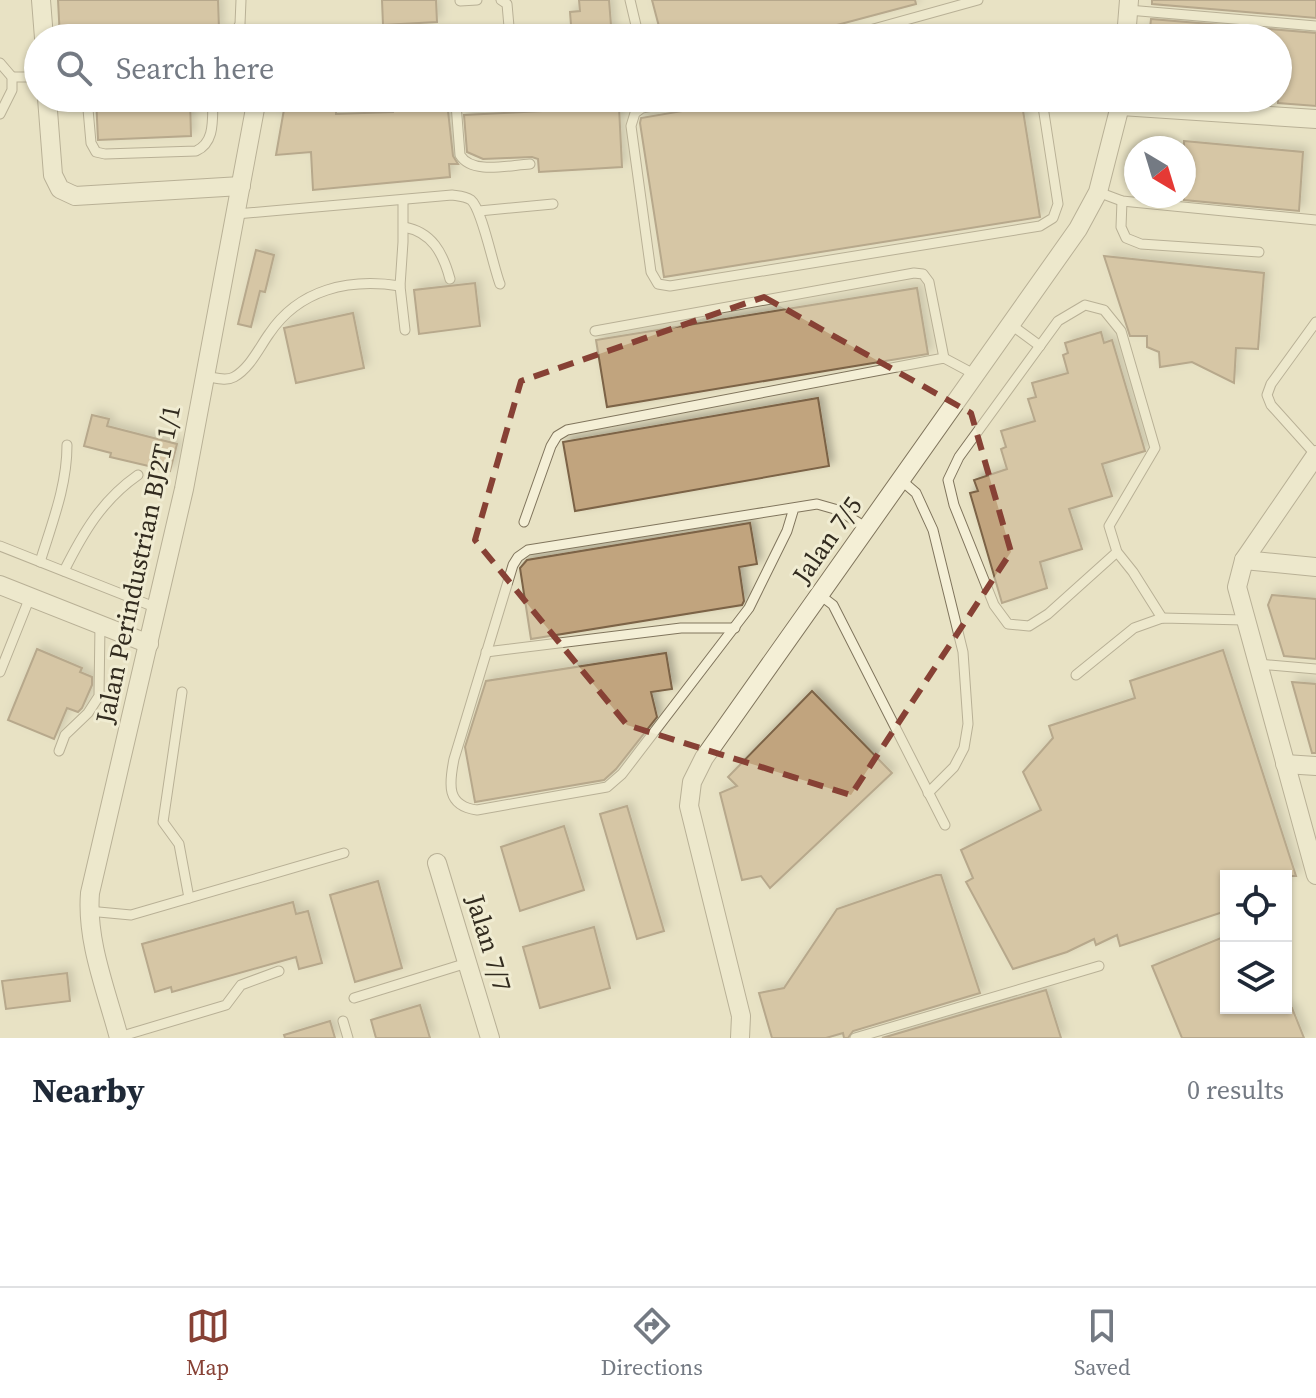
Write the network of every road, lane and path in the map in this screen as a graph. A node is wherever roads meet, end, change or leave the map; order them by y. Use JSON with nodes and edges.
{"nodes":[{"id":1,"x":41,"y":0,"type":"edge"},
{"id":2,"x":241,"y":0,"type":"edge"},
{"id":3,"x":477,"y":0,"type":"edge"},
{"id":4,"x":501,"y":0,"type":"edge"},
{"id":5,"x":630,"y":0,"type":"edge"},
{"id":6,"x":978,"y":0,"type":"edge"},
{"id":7,"x":460,"y":1,"type":"edge"},
{"id":8,"x":1129,"y":5,"type":"edge"},
{"id":9,"x":43,"y":24,"type":"edge"},
{"id":10,"x":240,"y":24,"type":"edge"},
{"id":11,"x":509,"y":24,"type":"edge"},
{"id":12,"x":636,"y":24,"type":"edge"},
{"id":13,"x":891,"y":24,"type":"edge"},
{"id":14,"x":1316,"y":26,"type":"edge"},
{"id":15,"x":0,"y":63,"type":"edge"},
{"id":16,"x":12,"y":77,"type":"junction"},
{"id":17,"x":24,"y":77,"type":"edge"},
{"id":18,"x":48,"y":112,"type":"edge"},
{"id":19,"x":88,"y":112,"type":"edge"},
{"id":20,"x":212,"y":112,"type":"edge"},
{"id":21,"x":255,"y":112,"type":"edge"},
{"id":22,"x":457,"y":112,"type":"edge"},
{"id":23,"x":636,"y":112,"type":"edge"},
{"id":24,"x":1044,"y":112,"type":"edge"},
{"id":25,"x":1119,"y":112,"type":"edge"},
{"id":26,"x":1236,"y":112,"type":"edge"},
{"id":27,"x":0,"y":114,"type":"edge"},
{"id":28,"x":1316,"y":119,"type":"edge"},
{"id":29,"x":530,"y":164,"type":"dead end"},
{"id":30,"x":241,"y":186,"type":"junction"},
{"id":31,"x":1098,"y":192,"type":"junction"},
{"id":32,"x":403,"y":200,"type":"junction"},
{"id":33,"x":1122,"y":201,"type":"junction"},
{"id":34,"x":553,"y":204,"type":"dead end"},
{"id":35,"x":479,"y":211,"type":"junction"},
{"id":36,"x":236,"y":214,"type":"junction"},
{"id":37,"x":1316,"y":220,"type":"edge"},
{"id":38,"x":404,"y":227,"type":"junction"},
{"id":39,"x":1259,"y":252,"type":"dead end"},
{"id":40,"x":450,"y":279,"type":"dead end"},
{"id":41,"x":500,"y":284,"type":"dead end"},
{"id":42,"x":400,"y":286,"type":"junction"},
{"id":43,"x":1316,"y":322,"type":"edge"},
{"id":44,"x":1010,"y":324,"type":"junction"},
{"id":45,"x":405,"y":330,"type":"dead end"},
{"id":46,"x":595,"y":331,"type":"dead end"},
{"id":47,"x":1040,"y":346,"type":"junction"},
{"id":48,"x":944,"y":358,"type":"junction"},
{"id":49,"x":974,"y":374,"type":"junction"},
{"id":50,"x":204,"y":376,"type":"junction"},
{"id":51,"x":67,"y":445,"type":"dead end"},
{"id":52,"x":1316,"y":455,"type":"edge"},
{"id":53,"x":138,"y":475,"type":"dead end"},
{"id":54,"x":901,"y":480,"type":"junction"},
{"id":55,"x":794,"y":508,"type":"junction"},
{"id":56,"x":524,"y":522,"type":"dead end"},
{"id":57,"x":867,"y":528,"type":"junction"},
{"id":58,"x":0,"y":546,"type":"edge"},
{"id":59,"x":1117,"y":552,"type":"junction"},
{"id":60,"x":1244,"y":560,"type":"junction"},
{"id":61,"x":40,"y":562,"type":"junction"},
{"id":62,"x":1316,"y":567,"type":"edge"},
{"id":63,"x":64,"y":571,"type":"junction"},
{"id":64,"x":0,"y":585,"type":"edge"},
{"id":65,"x":820,"y":595,"type":"junction"},
{"id":66,"x":30,"y":597,"type":"junction"},
{"id":67,"x":157,"y":608,"type":"junction"},
{"id":68,"x":1162,"y":618,"type":"junction"},
{"id":69,"x":1244,"y":620,"type":"junction"},
{"id":70,"x":100,"y":625,"type":"junction"},
{"id":71,"x":735,"y":628,"type":"junction"},
{"id":72,"x":149,"y":644,"type":"junction"},
{"id":73,"x":486,"y":652,"type":"junction"},
{"id":74,"x":1258,"y":664,"type":"junction"},
{"id":75,"x":1316,"y":669,"type":"edge"},
{"id":76,"x":0,"y":672,"type":"edge"},
{"id":77,"x":1076,"y":675,"type":"dead end"},
{"id":78,"x":182,"y":692,"type":"dead end"},
{"id":79,"x":59,"y":751,"type":"dead end"},
{"id":80,"x":1285,"y":764,"type":"junction"},
{"id":81,"x":1316,"y":766,"type":"edge"},
{"id":82,"x":928,"y":793,"type":"junction"},
{"id":83,"x":945,"y":825,"type":"dead end"},
{"id":84,"x":344,"y":853,"type":"dead end"},
{"id":85,"x":437,"y":863,"type":"dead end"},
{"id":86,"x":1316,"y":875,"type":"edge"},
{"id":87,"x":189,"y":898,"type":"junction"},
{"id":88,"x":88,"y":911,"type":"junction"},
{"id":89,"x":467,"y":963,"type":"junction"},
{"id":90,"x":1099,"y":966,"type":"dead end"},
{"id":91,"x":279,"y":971,"type":"dead end"},
{"id":92,"x":354,"y":998,"type":"dead end"},
{"id":93,"x":343,"y":1021,"type":"dead end"},
{"id":94,"x":119,"y":1038,"type":"edge"},
{"id":95,"x":348,"y":1038,"type":"edge"},
{"id":96,"x":490,"y":1038,"type":"edge"},
{"id":97,"x":740,"y":1038,"type":"edge"},
{"id":98,"x":855,"y":1038,"type":"edge"}],
"edges":[{"from":1,"to":9,"type":"street"},
{"from":2,"to":10,"type":"lane"},
{"from":3,"to":7,"type":"lane"},
{"from":4,"to":11,"type":"lane"},
{"from":5,"to":12,"type":"lane"},
{"from":6,"to":13,"type":"lane"},
{"from":8,"to":14,"type":"lane"},
{"from":15,"to":16,"type":"lane"},
{"from":16,"to":17,"type":"lane"},
{"from":16,"to":27,"type":"lane"},
{"from":18,"to":30,"type":"street"},
{"from":19,"to":20,"type":"lane"},
{"from":21,"to":30,"type":"street","name":"Jalan Perindustrian BJ2T 1/1"},
{"from":22,"to":29,"type":"lane"},
{"from":23,"to":24,"type":"lane"},
{"from":25,"to":31,"type":"street","name":"Jalan 7/5"},
{"from":26,"to":28,"type":"street"},
{"from":30,"to":36,"type":"street","name":"Jalan Perindustrian BJ2T 1/1"},
{"from":31,"to":33,"type":"lane"},
{"from":31,"to":44,"type":"street","name":"Jalan 7/5"},
{"from":32,"to":35,"type":"lane"},
{"from":32,"to":36,"type":"lane"},
{"from":32,"to":38,"type":"lane"},
{"from":33,"to":37,"type":"lane"},
{"from":33,"to":39,"type":"lane"},
{"from":34,"to":35,"type":"lane"},
{"from":35,"to":41,"type":"lane"},
{"from":36,"to":50,"type":"street","name":"Jalan Perindustrian BJ2T 1/1"},
{"from":38,"to":40,"type":"lane"},
{"from":38,"to":42,"type":"lane"},
{"from":42,"to":45,"type":"lane"},
{"from":42,"to":50,"type":"lane"},
{"from":43,"to":52,"type":"lane"},
{"from":44,"to":47,"type":"lane"},
{"from":44,"to":49,"type":"street","name":"Jalan 7/5"},
{"from":46,"to":48,"type":"lane"},
{"from":47,"to":59,"type":"lane"},
{"from":47,"to":59,"type":"lane"},
{"from":48,"to":49,"type":"lane"},
{"from":48,"to":56,"type":"lane"},
{"from":49,"to":54,"type":"street","name":"Jalan 7/5"},
{"from":50,"to":67,"type":"street","name":"Jalan Perindustrian BJ2T 1/1"},
{"from":51,"to":61,"type":"lane"},
{"from":52,"to":60,"type":"street"},
{"from":53,"to":63,"type":"lane"},
{"from":54,"to":57,"type":"street","name":"Jalan 7/5"},
{"from":54,"to":82,"type":"lane"},
{"from":55,"to":57,"type":"lane"},
{"from":55,"to":71,"type":"lane"},
{"from":55,"to":73,"type":"lane"},
{"from":57,"to":65,"type":"street","name":"Jalan 7/5"},
{"from":58,"to":61,"type":"lane"},
{"from":59,"to":68,"type":"lane"},
{"from":60,"to":62,"type":"street"},
{"from":60,"to":69,"type":"street"},
{"from":61,"to":63,"type":"lane"},
{"from":63,"to":67,"type":"lane"},
{"from":64,"to":66,"type":"street"},
{"from":65,"to":82,"type":"lane"},
{"from":65,"to":97,"type":"street","name":"Jalan 7/5"},
{"from":66,"to":70,"type":"street"},
{"from":66,"to":76,"type":"lane"},
{"from":67,"to":72,"type":"street","name":"Jalan Perindustrian BJ2T 1/1"},
{"from":68,"to":69,"type":"lane"},
{"from":68,"to":77,"type":"lane"},
{"from":69,"to":74,"type":"street"},
{"from":70,"to":72,"type":"street"},
{"from":70,"to":79,"type":"lane"},
{"from":71,"to":73,"type":"lane"},
{"from":71,"to":73,"type":"lane"},
{"from":72,"to":88,"type":"street","name":"Jalan Perindustrian BJ2T 1/1"},
{"from":74,"to":75,"type":"lane"},
{"from":74,"to":80,"type":"street"},
{"from":78,"to":87,"type":"lane"},
{"from":80,"to":81,"type":"street"},
{"from":80,"to":86,"type":"street"},
{"from":82,"to":83,"type":"lane"},
{"from":84,"to":87,"type":"lane"},
{"from":85,"to":89,"type":"street","name":"Jalan 7/7"},
{"from":87,"to":88,"type":"lane"},
{"from":88,"to":94,"type":"street","name":"Jalan Perindustrian BJ2T 1/1"},
{"from":89,"to":92,"type":"lane"},
{"from":89,"to":96,"type":"street","name":"Jalan 7/7"},
{"from":90,"to":98,"type":"lane"},
{"from":91,"to":94,"type":"lane"},
{"from":93,"to":95,"type":"lane"}]}
